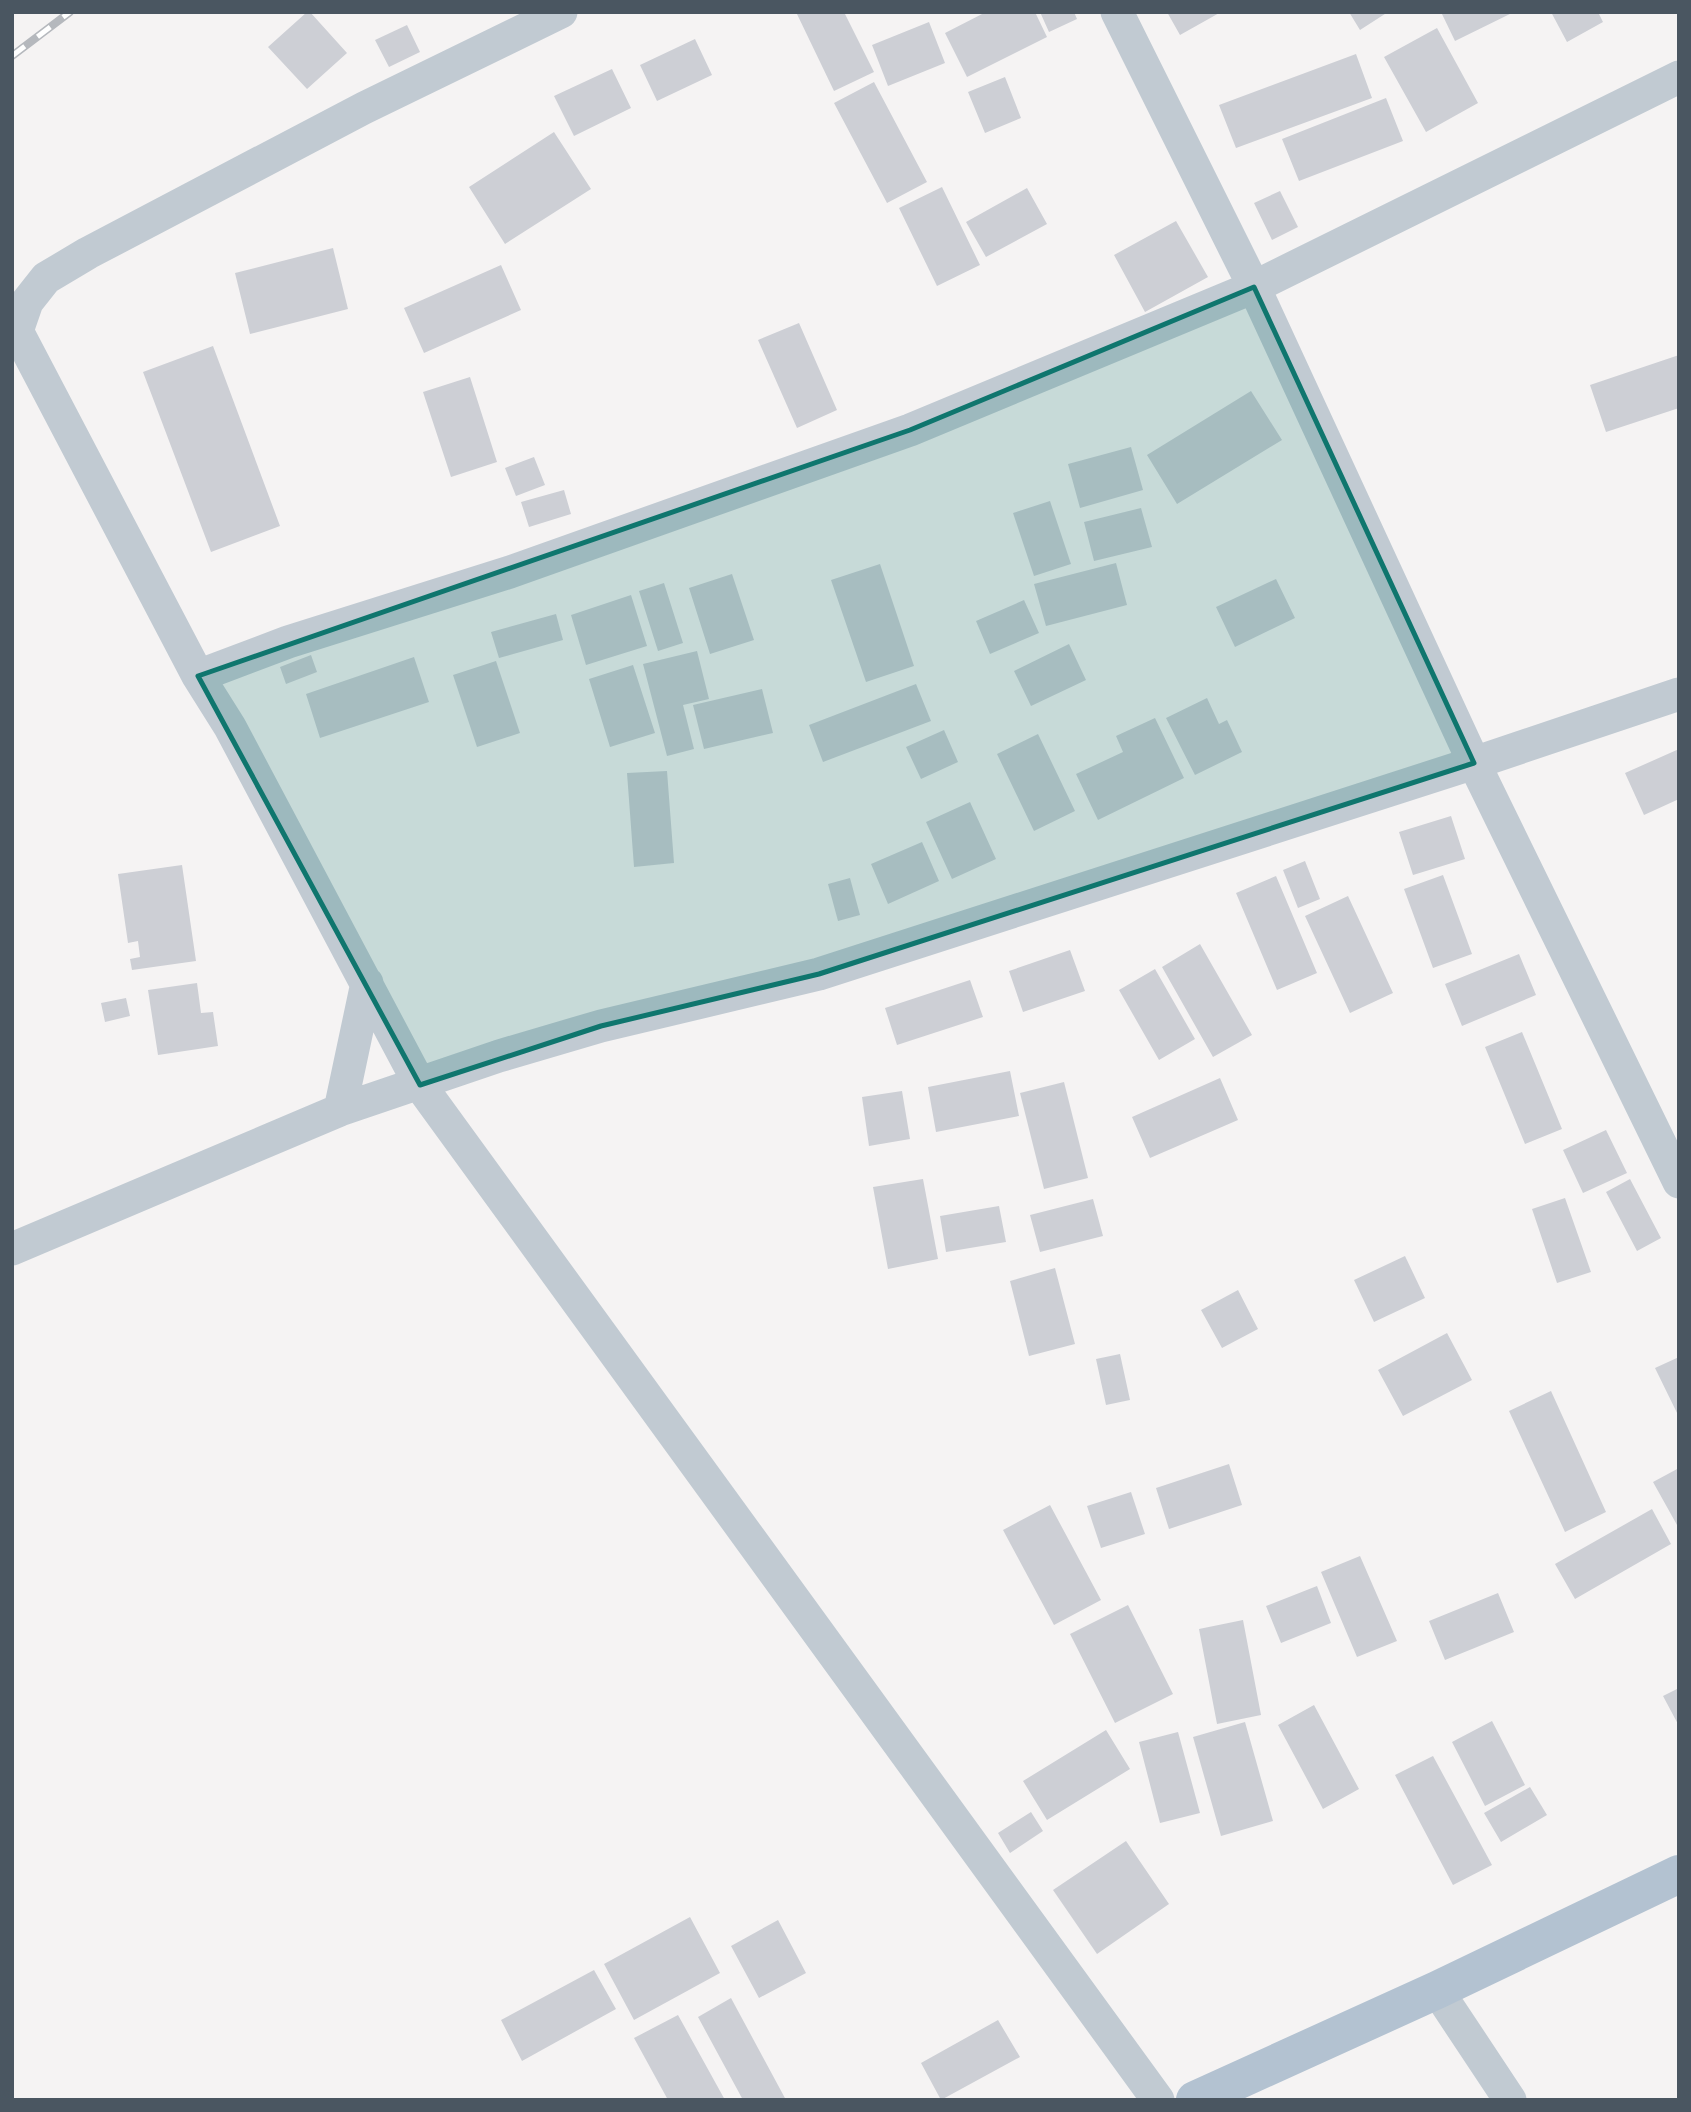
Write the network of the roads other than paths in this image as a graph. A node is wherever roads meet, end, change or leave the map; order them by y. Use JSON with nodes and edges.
{"nodes":[{"id":1,"x":561,"y":12,"type":"edge"},
{"id":2,"x":1117,"y":12,"type":"edge"},
{"id":3,"x":1679,"y":77,"type":"edge"},
{"id":4,"x":1254,"y":287,"type":"junction"},
{"id":5,"x":198,"y":676,"type":"junction"},
{"id":6,"x":1679,"y":694,"type":"edge"},
{"id":7,"x":1474,"y":763,"type":"junction"},
{"id":8,"x":367,"y":983,"type":"junction"},
{"id":9,"x":420,"y":1085,"type":"junction"},
{"id":10,"x":340,"y":1110,"type":"junction"},
{"id":11,"x":1679,"y":1182,"type":"edge"},
{"id":12,"x":12,"y":1249,"type":"edge"},
{"id":13,"x":1679,"y":1874,"type":"edge"},
{"id":14,"x":1437,"y":1990,"type":"junction"},
{"id":15,"x":1158,"y":2100,"type":"edge"},
{"id":16,"x":1195,"y":2100,"type":"edge"},
{"id":17,"x":1510,"y":2100,"type":"edge"}],
"edges":[{"from":1,"to":5,"type":"street"},
{"from":2,"to":4,"type":"street"},
{"from":3,"to":4,"type":"street"},
{"from":4,"to":5,"type":"street"},
{"from":4,"to":7,"type":"street"},
{"from":5,"to":8,"type":"street"},
{"from":6,"to":7,"type":"street"},
{"from":7,"to":9,"type":"street"},
{"from":7,"to":11,"type":"street"},
{"from":8,"to":9,"type":"street"},
{"from":8,"to":10,"type":"street"},
{"from":9,"to":10,"type":"street"},
{"from":9,"to":15,"type":"street"},
{"from":10,"to":12,"type":"street"},
{"from":13,"to":14,"type":"main road"},
{"from":14,"to":16,"type":"main road"},
{"from":14,"to":17,"type":"street"}]}
